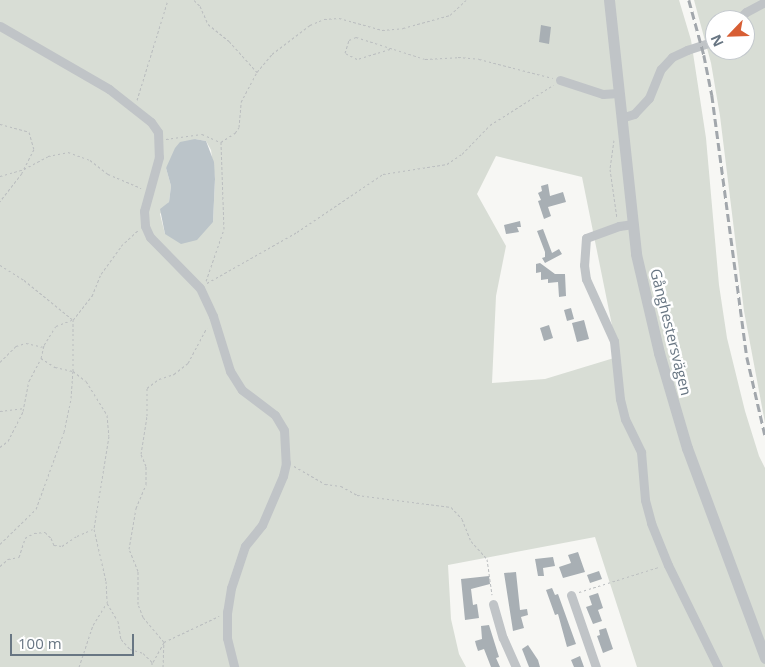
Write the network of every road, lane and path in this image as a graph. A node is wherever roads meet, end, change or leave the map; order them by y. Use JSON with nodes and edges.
{"nodes":[{"id":1,"x":168,"y":0,"type":"edge"},
{"id":2,"x":194,"y":0,"type":"edge"},
{"id":3,"x":466,"y":0,"type":"edge"},
{"id":4,"x":609,"y":0,"type":"edge"},
{"id":5,"x":765,"y":2,"type":"edge"},
{"id":6,"x":750,"y":10,"type":"edge"},
{"id":7,"x":0,"y":26,"type":"edge"},
{"id":8,"x":705,"y":44,"type":"edge"},
{"id":9,"x":390,"y":49,"type":"junction"},
{"id":10,"x":257,"y":72,"type":"junction"},
{"id":11,"x":560,"y":80,"type":"junction"},
{"id":12,"x":618,"y":93,"type":"junction"},
{"id":13,"x":135,"y":107,"type":"junction"},
{"id":14,"x":621,"y":118,"type":"junction"},
{"id":15,"x":0,"y":124,"type":"edge"},
{"id":16,"x":160,"y":140,"type":"junction"},
{"id":17,"x":221,"y":142,"type":"junction"},
{"id":18,"x":24,"y":169,"type":"junction"},
{"id":19,"x":0,"y":176,"type":"edge"},
{"id":20,"x":149,"y":192,"type":"junction"},
{"id":21,"x":0,"y":201,"type":"edge"},
{"id":22,"x":632,"y":224,"type":"junction"},
{"id":23,"x":145,"y":226,"type":"junction"},
{"id":24,"x":0,"y":265,"type":"edge"},
{"id":25,"x":213,"y":316,"type":"junction"},
{"id":26,"x":73,"y":320,"type":"junction"},
{"id":27,"x":43,"y":347,"type":"junction"},
{"id":28,"x":41,"y":358,"type":"junction"},
{"id":29,"x":0,"y":362,"type":"edge"},
{"id":30,"x":73,"y":371,"type":"junction"},
{"id":31,"x":24,"y":408,"type":"junction"},
{"id":32,"x":0,"y":411,"type":"edge"},
{"id":33,"x":0,"y":447,"type":"edge"},
{"id":34,"x":286,"y":463,"type":"junction"},
{"id":35,"x":94,"y":529,"type":"junction"},
{"id":36,"x":0,"y":544,"type":"edge"},
{"id":37,"x":668,"y":565,"type":"junction"},
{"id":38,"x":0,"y":566,"type":"edge"},
{"id":39,"x":571,"y":595,"type":"joint"},
{"id":40,"x":107,"y":603,"type":"junction"},
{"id":41,"x":493,"y":604,"type":"joint"},
{"id":42,"x":226,"y":612,"type":"junction"},
{"id":43,"x":164,"y":642,"type":"junction"},
{"id":44,"x":765,"y":658,"type":"edge"},
{"id":45,"x":152,"y":662,"type":"junction"},
{"id":46,"x":79,"y":667,"type":"edge"},
{"id":47,"x":152,"y":667,"type":"edge"},
{"id":48,"x":163,"y":667,"type":"edge"},
{"id":49,"x":234,"y":667,"type":"edge"},
{"id":50,"x":516,"y":667,"type":"edge"},
{"id":51,"x":596,"y":667,"type":"edge"},
{"id":52,"x":718,"y":667,"type":"edge"}],
"edges":[{"from":1,"to":13,"type":"path"},
{"from":2,"to":10,"type":"path"},
{"from":3,"to":10,"type":"path"},
{"from":4,"to":12,"type":"street","name":"Gånghestersvägen"},
{"from":5,"to":6,"type":"street"},
{"from":7,"to":13,"type":"street"},
{"from":8,"to":14,"type":"street"},
{"from":9,"to":9,"type":"path"},
{"from":9,"to":11,"type":"path"},
{"from":10,"to":17,"type":"path"},
{"from":11,"to":12,"type":"street"},
{"from":11,"to":17,"type":"path"},
{"from":12,"to":14,"type":"street","name":"Gånghestersvägen"},
{"from":13,"to":16,"type":"street"},
{"from":14,"to":22,"type":"street","name":"Gånghestersvägen"},
{"from":15,"to":18,"type":"path"},
{"from":16,"to":17,"type":"path"},
{"from":16,"to":20,"type":"street"},
{"from":18,"to":19,"type":"path"},
{"from":18,"to":20,"type":"path"},
{"from":18,"to":21,"type":"path"},
{"from":20,"to":23,"type":"street"},
{"from":22,"to":37,"type":"street"},
{"from":22,"to":44,"type":"street","name":"Gånghestersvägen"},
{"from":23,"to":25,"type":"street"},
{"from":23,"to":26,"type":"path"},
{"from":24,"to":26,"type":"path"},
{"from":25,"to":34,"type":"street"},
{"from":25,"to":43,"type":"path"},
{"from":26,"to":27,"type":"path"},
{"from":26,"to":30,"type":"path"},
{"from":27,"to":28,"type":"path"},
{"from":27,"to":29,"type":"path"},
{"from":28,"to":30,"type":"path"},
{"from":28,"to":31,"type":"path"},
{"from":30,"to":35,"type":"path"},
{"from":30,"to":36,"type":"path"},
{"from":31,"to":32,"type":"path"},
{"from":31,"to":33,"type":"path"},
{"from":34,"to":41,"type":"path"},
{"from":34,"to":42,"type":"street"},
{"from":35,"to":38,"type":"path"},
{"from":35,"to":40,"type":"path"},
{"from":37,"to":39,"type":"path"},
{"from":37,"to":52,"type":"street"},
{"from":39,"to":51,"type":"street"},
{"from":40,"to":45,"type":"path"},
{"from":40,"to":46,"type":"path"},
{"from":41,"to":50,"type":"street"},
{"from":42,"to":43,"type":"path"},
{"from":42,"to":49,"type":"street"},
{"from":43,"to":45,"type":"path"},
{"from":43,"to":48,"type":"path"},
{"from":45,"to":47,"type":"path"}]}
